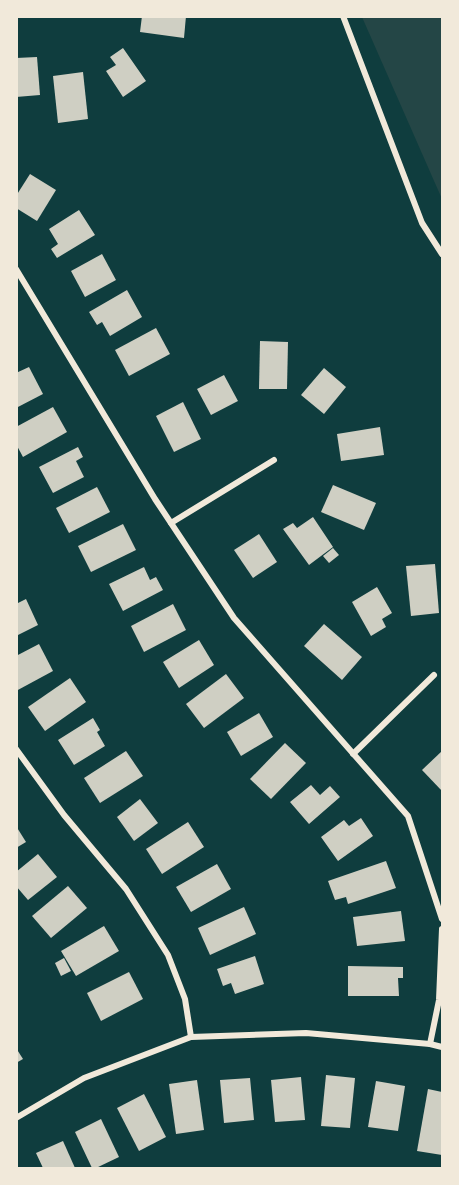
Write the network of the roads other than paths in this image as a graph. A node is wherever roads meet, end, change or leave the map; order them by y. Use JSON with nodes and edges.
{"nodes":[{"id":1,"x":343,"y":16,"type":"edge"},
{"id":2,"x":442,"y":254,"type":"edge"},
{"id":3,"x":16,"y":269,"type":"edge"},
{"id":4,"x":274,"y":460,"type":"dead end"},
{"id":5,"x":171,"y":523,"type":"junction"},
{"id":6,"x":434,"y":675,"type":"dead end"},
{"id":7,"x":16,"y":749,"type":"edge"},
{"id":8,"x":353,"y":754,"type":"junction"},
{"id":9,"x":442,"y":919,"type":"edge"},
{"id":10,"x":442,"y":929,"type":"edge"},
{"id":11,"x":191,"y":1037,"type":"junction"},
{"id":12,"x":430,"y":1044,"type":"junction"},
{"id":13,"x":442,"y":1047,"type":"edge"},
{"id":14,"x":16,"y":1118,"type":"edge"}],
"edges":[{"from":1,"to":2,"type":"street"},
{"from":3,"to":5,"type":"street"},
{"from":4,"to":5,"type":"street"},
{"from":5,"to":8,"type":"street"},
{"from":6,"to":8,"type":"street"},
{"from":7,"to":11,"type":"street"},
{"from":8,"to":9,"type":"street"},
{"from":10,"to":12,"type":"street"},
{"from":11,"to":12,"type":"street"},
{"from":11,"to":14,"type":"street"},
{"from":12,"to":13,"type":"street"}]}
